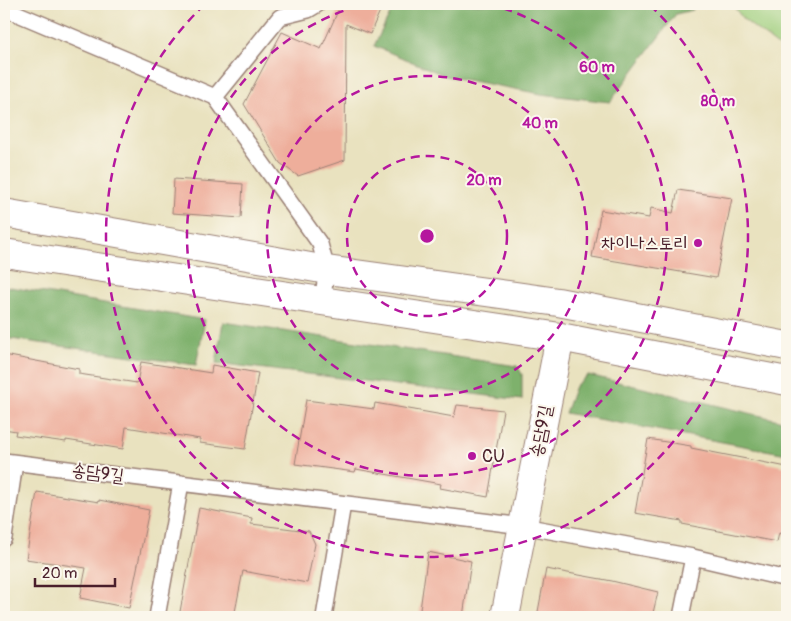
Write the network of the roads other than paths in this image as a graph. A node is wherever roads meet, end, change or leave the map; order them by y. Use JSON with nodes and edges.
{"nodes":[{"id":1,"x":318,"y":4,"type":"edge"},
{"id":2,"x":4,"y":8,"type":"edge"},
{"id":3,"x":214,"y":97,"type":"junction"},
{"id":4,"x":4,"y":213,"type":"edge"},
{"id":5,"x":4,"y":253,"type":"edge"},
{"id":6,"x":327,"y":270,"type":"junction"},
{"id":7,"x":322,"y":301,"type":"junction"},
{"id":8,"x":560,"y":337,"type":"junction"},
{"id":9,"x":787,"y":346,"type":"edge"},
{"id":10,"x":787,"y":381,"type":"edge"},
{"id":11,"x":9,"y":462,"type":"edge"},
{"id":12,"x":181,"y":483,"type":"junction"},
{"id":13,"x":343,"y":504,"type":"junction"},
{"id":14,"x":523,"y":526,"type":"junction"},
{"id":15,"x":4,"y":538,"type":"edge"},
{"id":16,"x":693,"y":558,"type":"junction"},
{"id":17,"x":787,"y":580,"type":"edge"},
{"id":18,"x":157,"y":617,"type":"edge"},
{"id":19,"x":324,"y":617,"type":"edge"},
{"id":20,"x":504,"y":617,"type":"edge"},
{"id":21,"x":681,"y":617,"type":"edge"}],
"edges":[{"from":1,"to":3,"type":"lane"},
{"from":2,"to":3,"type":"lane"},
{"from":3,"to":6,"type":"lane"},
{"from":4,"to":6,"type":"main road"},
{"from":5,"to":7,"type":"main road"},
{"from":6,"to":7,"type":"lane"},
{"from":6,"to":9,"type":"main road"},
{"from":7,"to":8,"type":"main road"},
{"from":8,"to":10,"type":"main road"},
{"from":8,"to":14,"type":"main road","name":"송담9길"},
{"from":11,"to":12,"type":"lane","name":"송담9길"},
{"from":11,"to":15,"type":"lane","name":"송담9길"},
{"from":12,"to":13,"type":"lane","name":"송담9길"},
{"from":12,"to":18,"type":"lane"},
{"from":13,"to":14,"type":"lane","name":"송담9길"},
{"from":13,"to":19,"type":"lane"},
{"from":14,"to":16,"type":"lane","name":"송담9길"},
{"from":14,"to":20,"type":"main road","name":"송담9길"},
{"from":16,"to":17,"type":"lane","name":"송담9길"},
{"from":16,"to":21,"type":"lane"}]}
